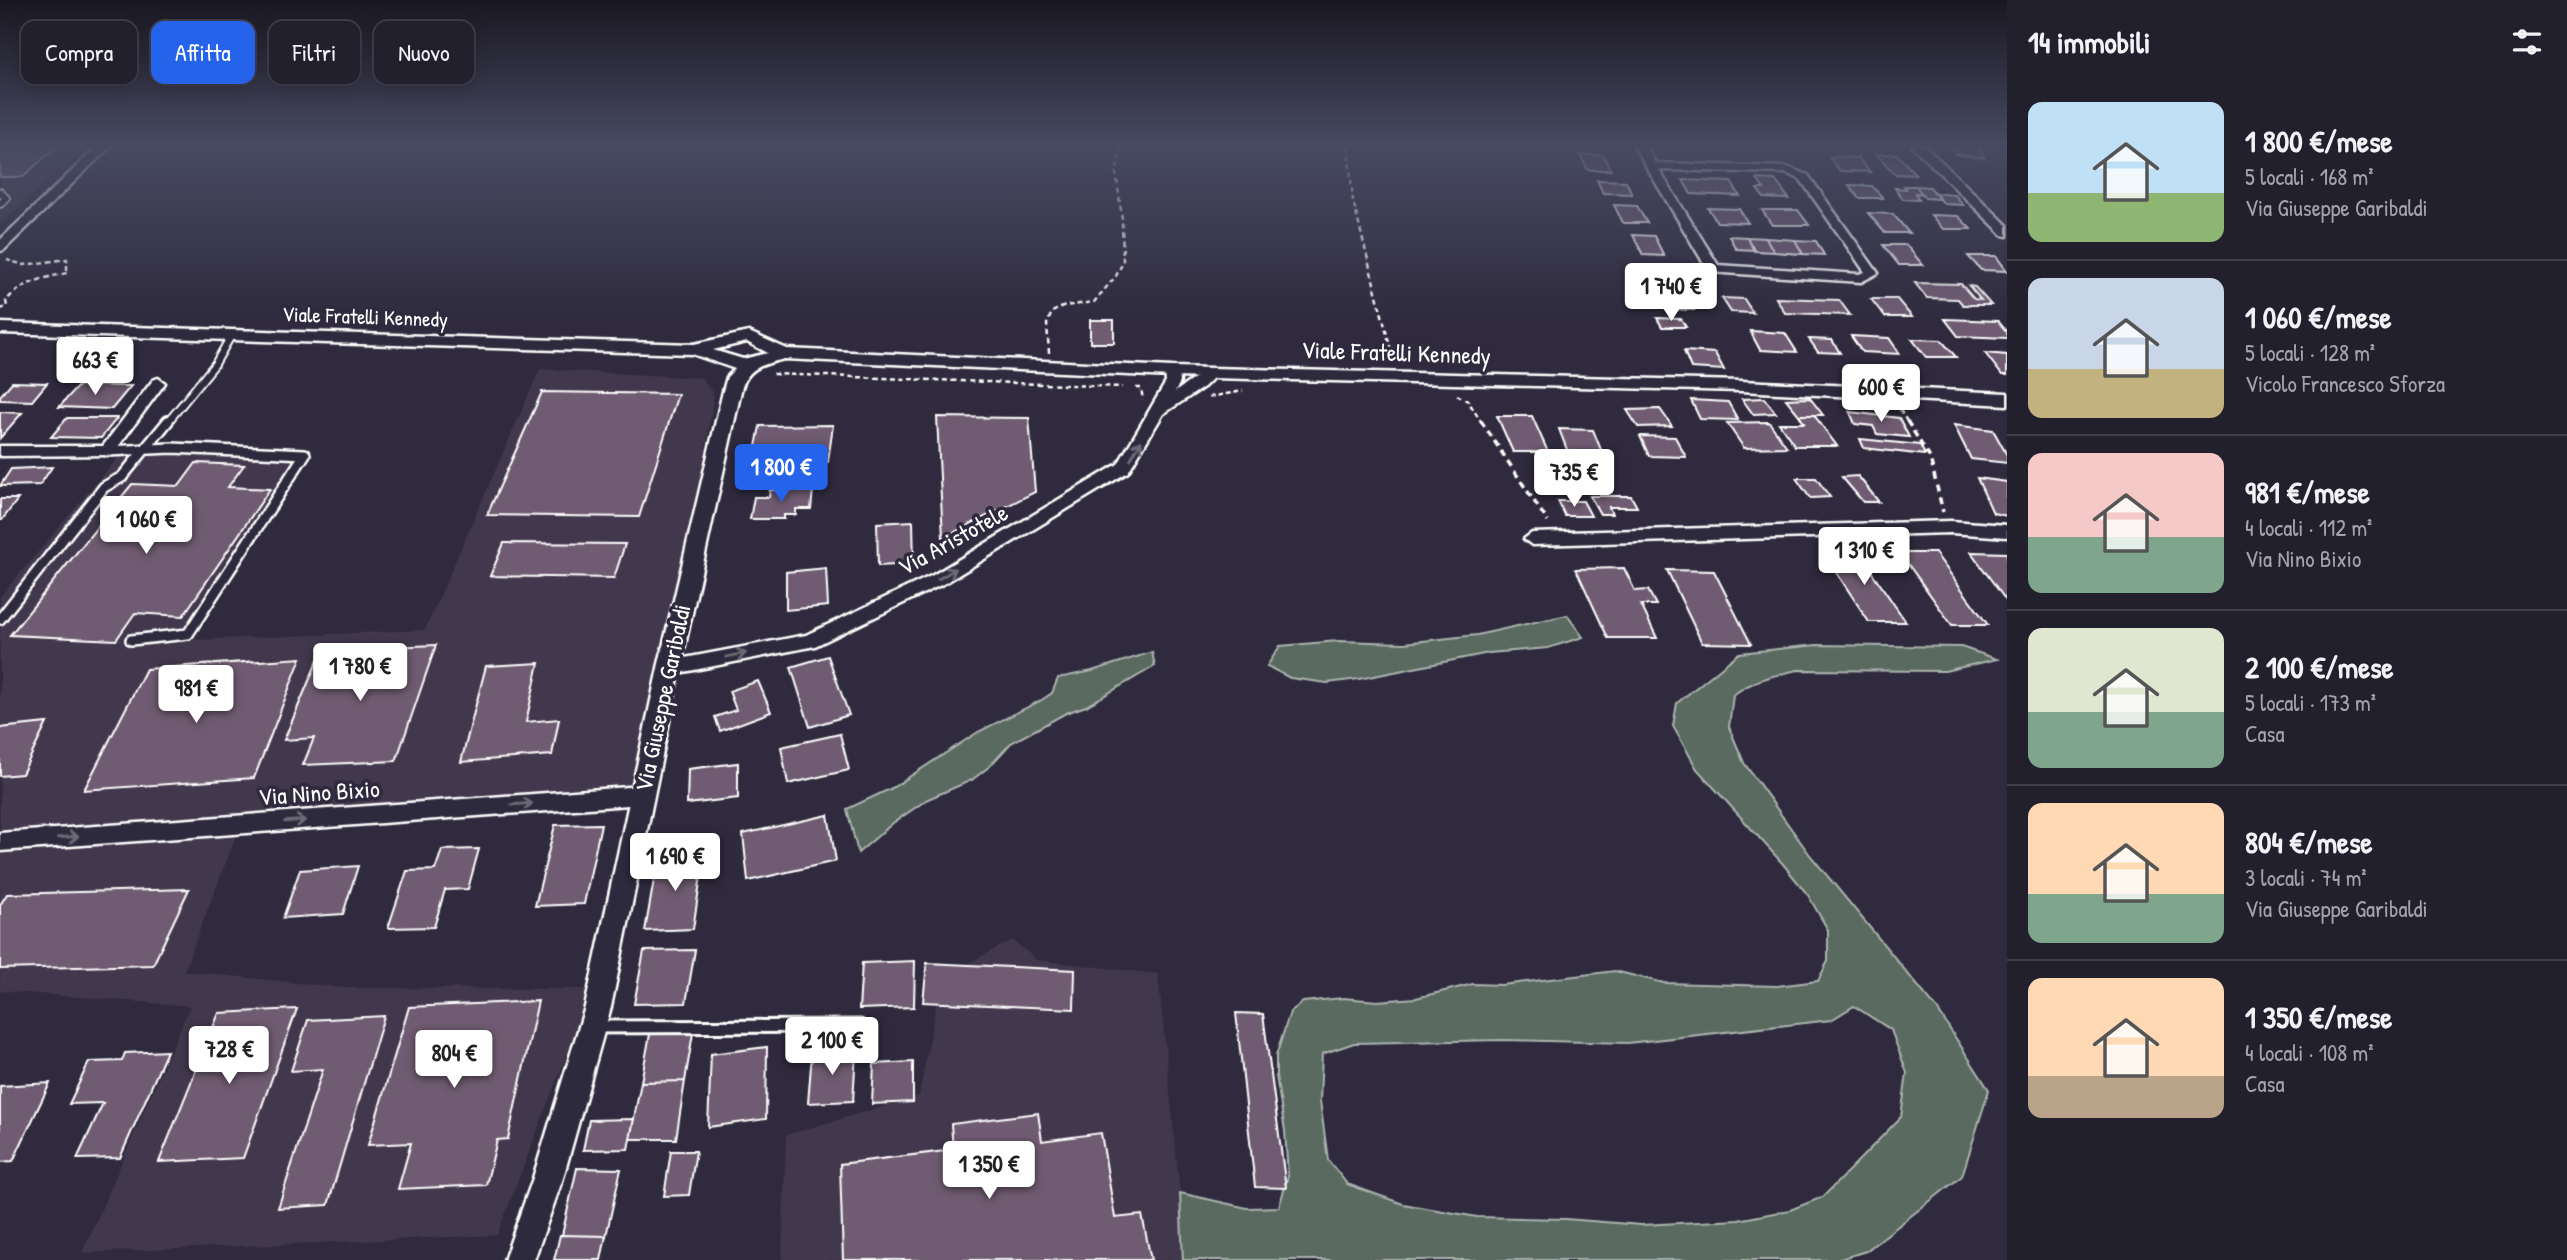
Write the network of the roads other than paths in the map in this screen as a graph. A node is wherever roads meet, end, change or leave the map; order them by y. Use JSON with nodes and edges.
{"nodes":[{"id":1,"x":46,"y":205,"type":"edge"},
{"id":2,"x":1675,"y":205,"type":"edge"},
{"id":3,"x":1824,"y":205,"type":"edge"},
{"id":4,"x":1979,"y":205,"type":"edge"},
{"id":5,"x":2007,"y":232,"type":"edge"},
{"id":6,"x":3,"y":245,"type":"edge"},
{"id":7,"x":0,"y":312,"type":"edge"},
{"id":8,"x":0,"y":328,"type":"edge"},
{"id":9,"x":35,"y":330,"type":"junction"},
{"id":10,"x":231,"y":336,"type":"junction"},
{"id":11,"x":733,"y":340,"type":"junction"},
{"id":12,"x":763,"y":342,"type":"junction"},
{"id":13,"x":694,"y":349,"type":"junction"},
{"id":14,"x":784,"y":354,"type":"junction"},
{"id":15,"x":739,"y":365,"type":"junction"},
{"id":16,"x":1172,"y":372,"type":"junction"},
{"id":17,"x":1211,"y":373,"type":"junction"},
{"id":18,"x":158,"y":383,"type":"dead end"},
{"id":19,"x":2007,"y":399,"type":"edge"},
{"id":20,"x":1157,"y":412,"type":"junction"},
{"id":21,"x":142,"y":450,"type":"junction"},
{"id":22,"x":0,"y":451,"type":"edge"},
{"id":23,"x":107,"y":451,"type":"junction"},
{"id":24,"x":2007,"y":531,"type":"edge"},
{"id":25,"x":1532,"y":539,"type":"dead end"},
{"id":26,"x":0,"y":619,"type":"edge"},
{"id":27,"x":131,"y":640,"type":"dead end"},
{"id":28,"x":669,"y":668,"type":"junction"},
{"id":29,"x":642,"y":795,"type":"junction"},
{"id":30,"x":0,"y":842,"type":"edge"},
{"id":31,"x":860,"y":1026,"type":"dead end"},
{"id":32,"x":592,"y":1027,"type":"junction"},
{"id":33,"x":519,"y":1260,"type":"edge"}],
"edges":[{"from":1,"to":6,"type":"street"},
{"from":2,"to":3,"type":"street"},
{"from":4,"to":5,"type":"street"},
{"from":7,"to":9,"type":"street","name":"Viale Fratelli Kennedy"},
{"from":8,"to":9,"type":"street","name":"Viale Fratelli Kennedy"},
{"from":9,"to":10,"type":"street","name":"Viale Fratelli Kennedy"},
{"from":10,"to":13,"type":"street","name":"Viale Fratelli Kennedy"},
{"from":10,"to":21,"type":"lane"},
{"from":11,"to":12,"type":"street","name":"Viale Fratelli Kennedy"},
{"from":11,"to":13,"type":"street","name":"Viale Fratelli Kennedy"},
{"from":11,"to":15,"type":"street"},
{"from":12,"to":14,"type":"street","name":"Viale Fratelli Kennedy"},
{"from":12,"to":15,"type":"street"},
{"from":13,"to":15,"type":"street","name":"Viale Fratelli Kennedy"},
{"from":14,"to":15,"type":"street","name":"Viale Fratelli Kennedy"},
{"from":14,"to":16,"type":"street","name":"Viale Fratelli Kennedy"},
{"from":15,"to":28,"type":"street","name":"Via Giuseppe Garibaldi"},
{"from":16,"to":17,"type":"street","name":"Viale Fratelli Kennedy"},
{"from":16,"to":20,"type":"street","name":"Via Aristotele"},
{"from":17,"to":19,"type":"street","name":"Viale Fratelli Kennedy"},
{"from":17,"to":20,"type":"street"},
{"from":18,"to":23,"type":"street"},
{"from":28,"to":20,"type":"street","name":"Via Aristotele","one_way":true},
{"from":21,"to":23,"type":"lane"},
{"from":21,"to":26,"type":"lane"},
{"from":21,"to":27,"type":"lane"},
{"from":22,"to":23,"type":"street"},
{"from":24,"to":25,"type":"street"},
{"from":28,"to":29,"type":"street","name":"Via Giuseppe Garibaldi"},
{"from":30,"to":29,"type":"street","name":"Via Nino Bixio","one_way":true},
{"from":29,"to":32,"type":"street","name":"Via Giuseppe Garibaldi"},
{"from":31,"to":32,"type":"lane"},
{"from":32,"to":33,"type":"street","name":"Via Giuseppe Garibaldi"}]}
